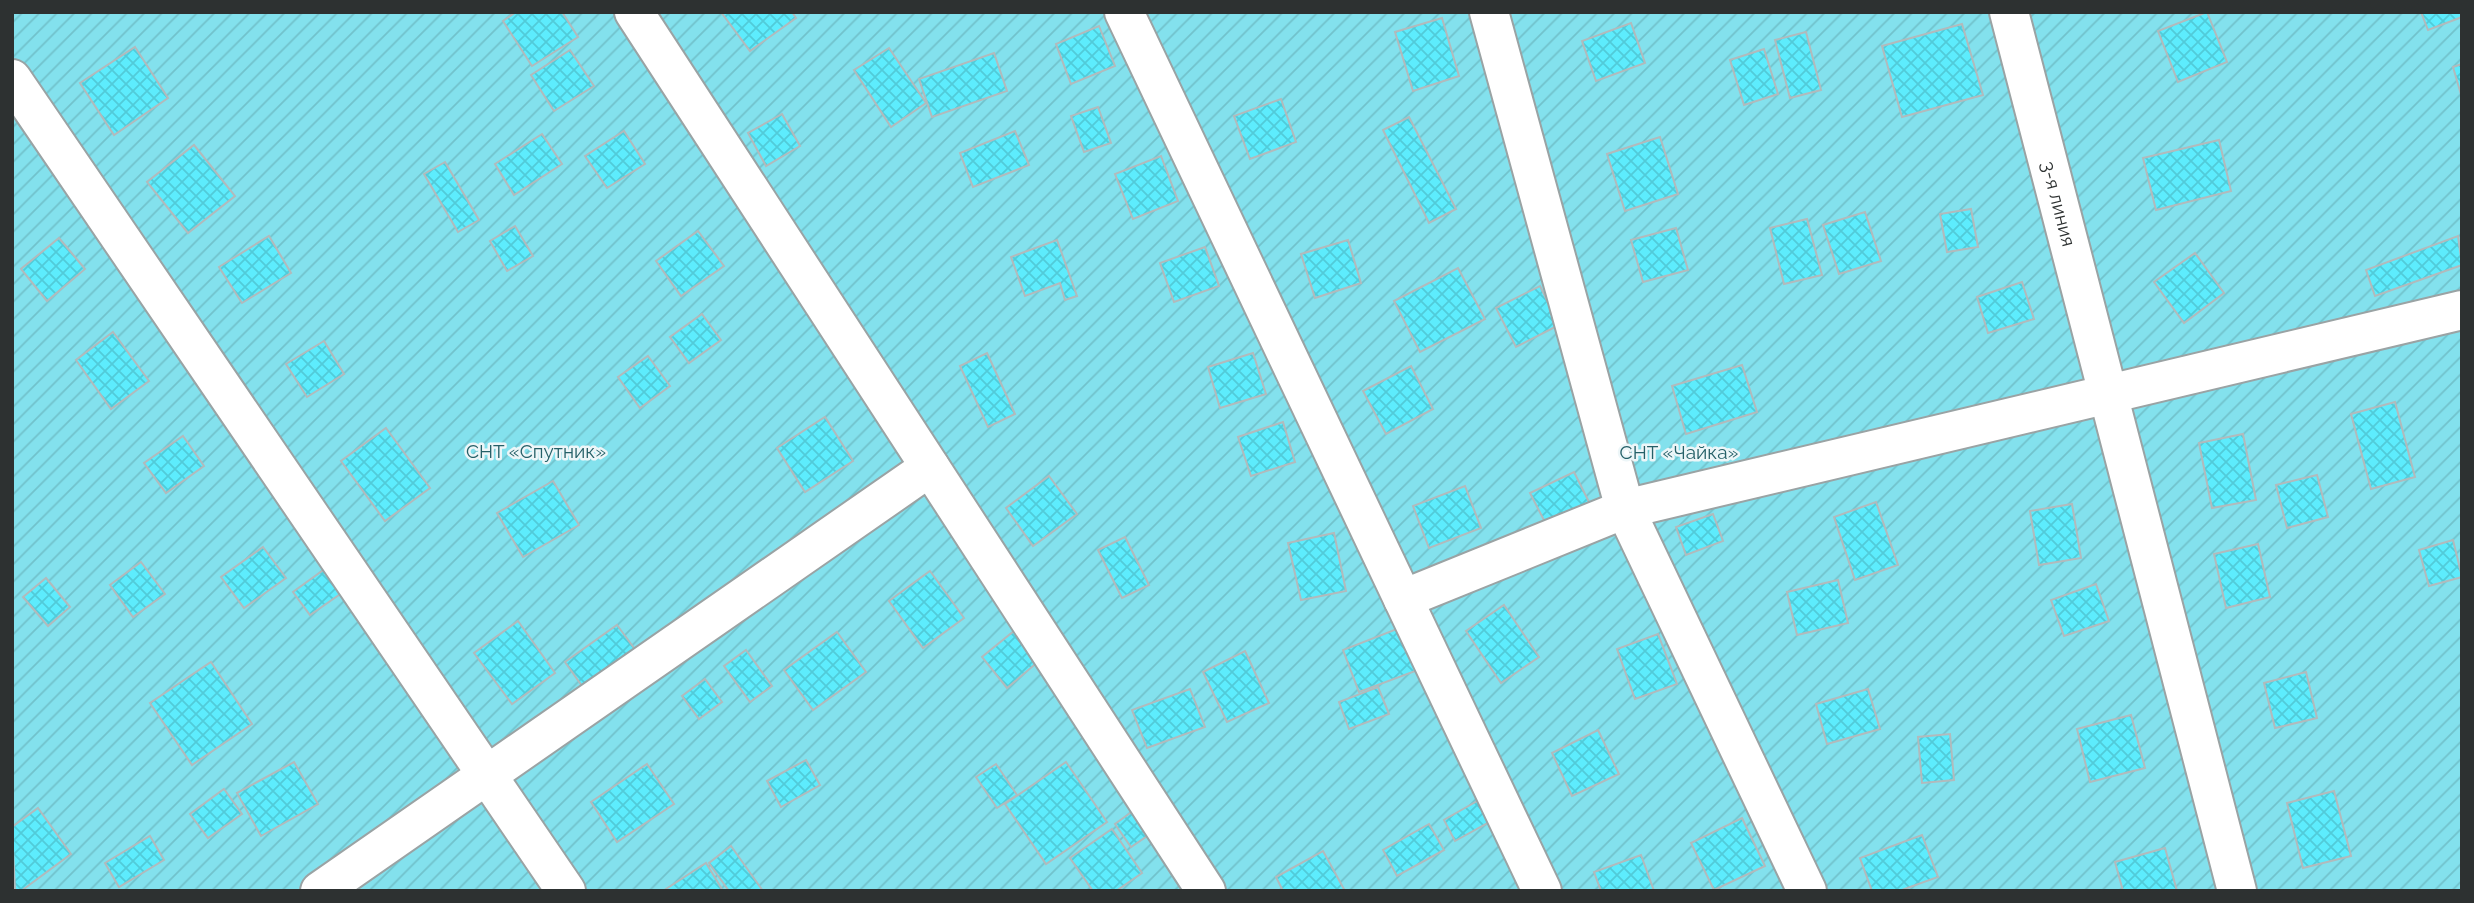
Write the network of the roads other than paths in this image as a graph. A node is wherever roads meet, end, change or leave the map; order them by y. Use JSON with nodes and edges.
{"nodes":[{"id":1,"x":634,"y":12,"type":"edge"},
{"id":2,"x":1124,"y":12,"type":"edge"},
{"id":3,"x":1489,"y":12,"type":"edge"},
{"id":4,"x":2009,"y":12,"type":"edge"},
{"id":5,"x":12,"y":79,"type":"edge"},
{"id":6,"x":2462,"y":310,"type":"edge"},
{"id":7,"x":2108,"y":394,"type":"junction"},
{"id":8,"x":930,"y":467,"type":"junction"},
{"id":9,"x":1625,"y":509,"type":"junction"},
{"id":10,"x":1403,"y":599,"type":"junction"},
{"id":11,"x":487,"y":775,"type":"junction"},
{"id":12,"x":320,"y":891,"type":"edge"},
{"id":13,"x":566,"y":891,"type":"edge"},
{"id":14,"x":1206,"y":891,"type":"edge"},
{"id":15,"x":1542,"y":891,"type":"edge"},
{"id":16,"x":1807,"y":891,"type":"edge"},
{"id":17,"x":2237,"y":891,"type":"edge"}],
"edges":[{"from":1,"to":8,"type":"street"},
{"from":2,"to":10,"type":"street"},
{"from":3,"to":9,"type":"street"},
{"from":4,"to":7,"type":"street","name":"3-я линия"},
{"from":5,"to":11,"type":"street"},
{"from":6,"to":7,"type":"street"},
{"from":7,"to":9,"type":"street"},
{"from":7,"to":17,"type":"street","name":"3-я линия"},
{"from":8,"to":11,"type":"street"},
{"from":8,"to":14,"type":"street"},
{"from":9,"to":10,"type":"street"},
{"from":9,"to":16,"type":"street"},
{"from":10,"to":15,"type":"street"},
{"from":11,"to":12,"type":"street"},
{"from":11,"to":13,"type":"street"}]}
